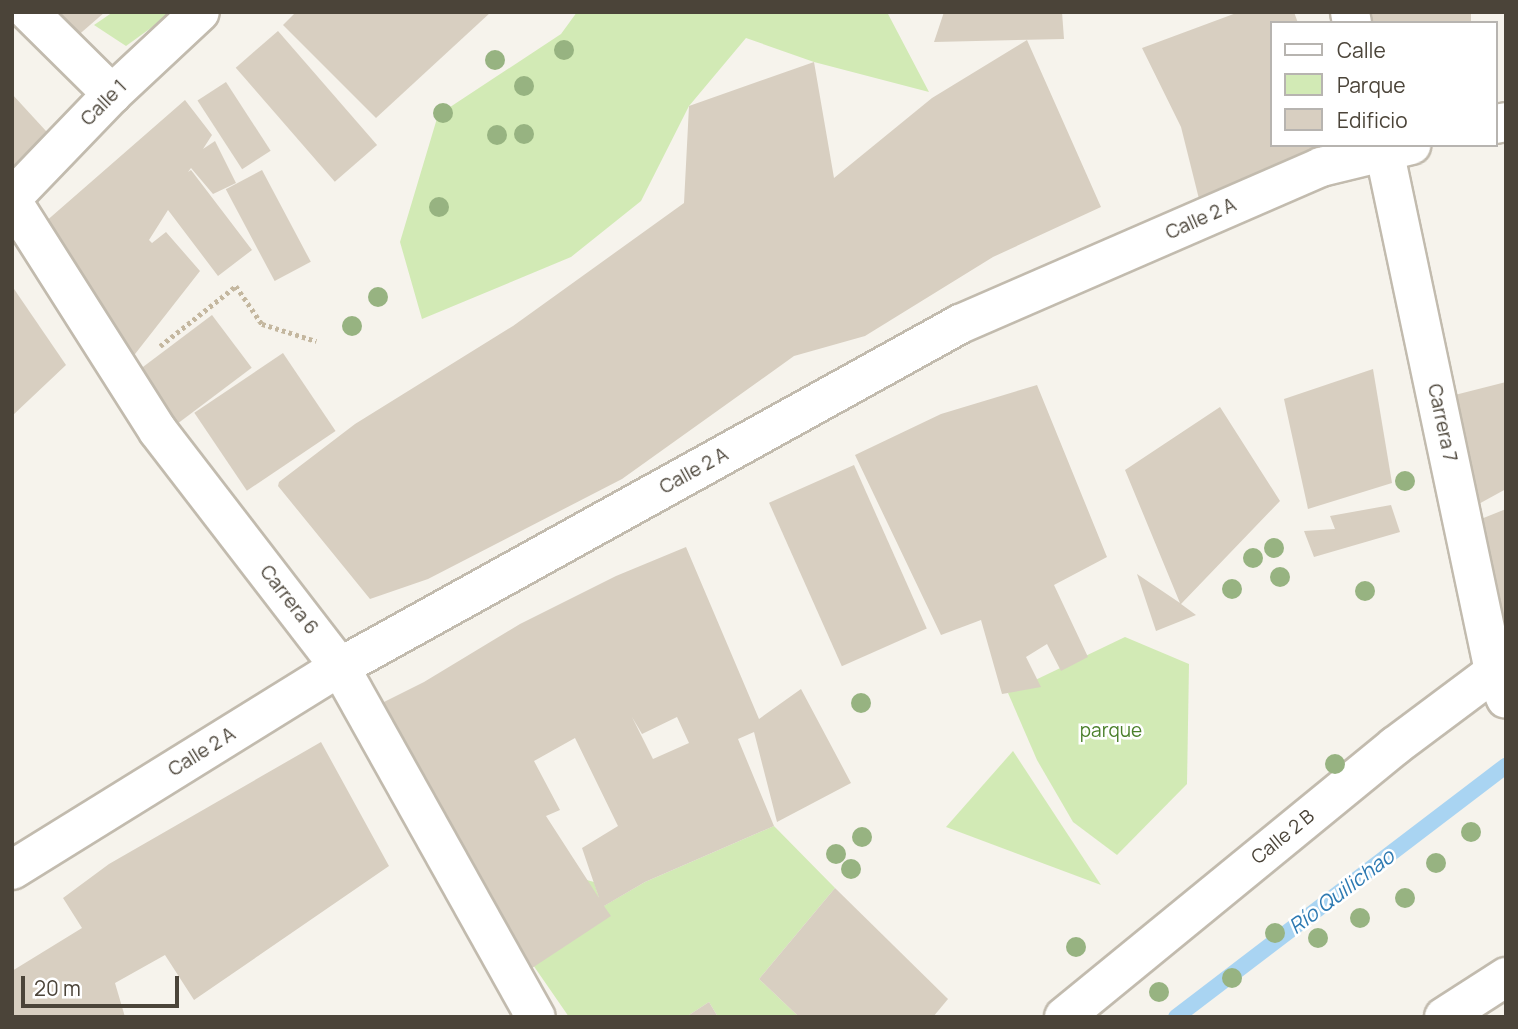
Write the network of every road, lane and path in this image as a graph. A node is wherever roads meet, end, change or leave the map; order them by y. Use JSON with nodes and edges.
{"nodes":[{"id":1,"x":29,"y":12,"type":"edge"},
{"id":2,"x":200,"y":12,"type":"edge"},
{"id":3,"x":112,"y":94,"type":"junction"},
{"id":4,"x":1393,"y":147,"type":"edge"},
{"id":5,"x":12,"y":200,"type":"edge"},
{"id":6,"x":316,"y":341,"type":"dead end"},
{"id":7,"x":123,"y":374,"type":"junction"},
{"id":8,"x":340,"y":667,"type":"junction"},
{"id":9,"x":1502,"y":677,"type":"edge"},
{"id":10,"x":12,"y":870,"type":"edge"},
{"id":11,"x":1506,"y":977,"type":"edge"},
{"id":12,"x":536,"y":1017,"type":"edge"},
{"id":13,"x":1064,"y":1017,"type":"edge"},
{"id":14,"x":1444,"y":1017,"type":"edge"}],
"edges":[{"from":1,"to":3,"type":"street"},
{"from":2,"to":3,"type":"street","name":"Calle 1"},
{"from":3,"to":5,"type":"street","name":"Calle 1"},
{"from":4,"to":8,"type":"street","name":"Calle 2 A"},
{"from":4,"to":9,"type":"street","name":"Carrera 7"},
{"from":5,"to":7,"type":"street","name":"Carrera 6"},
{"from":6,"to":7,"type":"path"},
{"from":7,"to":8,"type":"street","name":"Carrera 6"},
{"from":8,"to":10,"type":"street","name":"Calle 2 A"},
{"from":8,"to":12,"type":"street","name":"Carrera 6"},
{"from":9,"to":13,"type":"street","name":"Calle 2 B"},
{"from":11,"to":14,"type":"street"}]}
